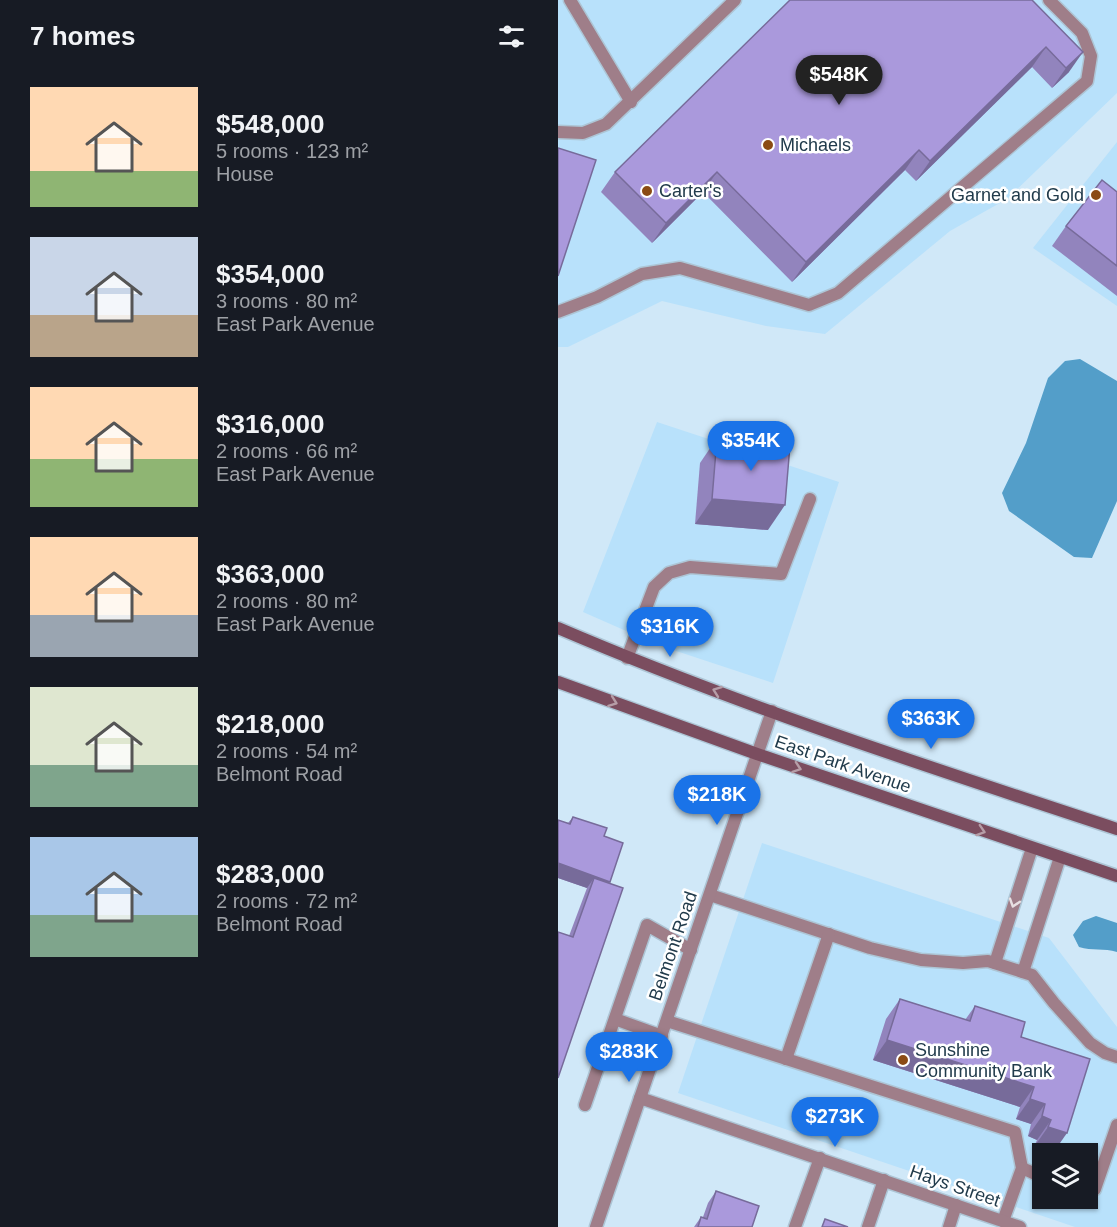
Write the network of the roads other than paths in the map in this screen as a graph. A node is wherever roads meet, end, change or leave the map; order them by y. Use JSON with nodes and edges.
{"nodes":[{"id":1,"x":570,"y":0,"type":"edge"},
{"id":2,"x":735,"y":0,"type":"edge"},
{"id":3,"x":1049,"y":0,"type":"edge"},
{"id":4,"x":631,"y":102,"type":"junction"},
{"id":5,"x":558,"y":132,"type":"edge"},
{"id":6,"x":558,"y":312,"type":"edge"},
{"id":7,"x":810,"y":499,"type":"dead end"},
{"id":8,"x":558,"y":628,"type":"edge"},
{"id":9,"x":627,"y":657,"type":"junction"},
{"id":10,"x":558,"y":682,"type":"edge"},
{"id":11,"x":772,"y":711,"type":"junction"},
{"id":12,"x":757,"y":754,"type":"junction"},
{"id":13,"x":1117,"y":829,"type":"edge"},
{"id":14,"x":1032,"y":848,"type":"junction"},
{"id":15,"x":1060,"y":857,"type":"junction"},
{"id":16,"x":1117,"y":876,"type":"edge"},
{"id":17,"x":710,"y":894,"type":"junction"},
{"id":18,"x":829,"y":934,"type":"junction"},
{"id":19,"x":691,"y":950,"type":"junction"},
{"id":20,"x":995,"y":963,"type":"junction"},
{"id":21,"x":1023,"y":972,"type":"junction"},
{"id":22,"x":615,"y":1019,"type":"junction"},
{"id":23,"x":667,"y":1021,"type":"junction"},
{"id":24,"x":662,"y":1036,"type":"junction"},
{"id":25,"x":1117,"y":1057,"type":"edge"},
{"id":26,"x":786,"y":1059,"type":"junction"},
{"id":27,"x":640,"y":1098,"type":"junction"},
{"id":28,"x":585,"y":1105,"type":"dead end"},
{"id":29,"x":1117,"y":1125,"type":"edge"},
{"id":30,"x":820,"y":1158,"type":"junction"},
{"id":31,"x":1022,"y":1168,"type":"junction"},
{"id":32,"x":1032,"y":1172,"type":"edge"},
{"id":33,"x":884,"y":1180,"type":"junction"},
{"id":34,"x":1098,"y":1180,"type":"edge"},
{"id":35,"x":956,"y":1205,"type":"junction"},
{"id":36,"x":1003,"y":1221,"type":"junction"},
{"id":37,"x":596,"y":1227,"type":"edge"},
{"id":38,"x":795,"y":1227,"type":"edge"},
{"id":39,"x":868,"y":1227,"type":"edge"},
{"id":40,"x":949,"y":1227,"type":"edge"},
{"id":41,"x":1020,"y":1227,"type":"edge"}],
"edges":[{"from":1,"to":4,"type":"street"},
{"from":2,"to":4,"type":"street"},
{"from":3,"to":6,"type":"street"},
{"from":4,"to":5,"type":"street"},
{"from":7,"to":9,"type":"street"},
{"from":8,"to":9,"type":"main road","name":"East Park Avenue"},
{"from":11,"to":9,"type":"main road","name":"East Park Avenue","one_way":true},
{"from":10,"to":12,"type":"main road","name":"East Park Avenue","one_way":true},
{"from":11,"to":12,"type":"street","name":"Belmont Road"},
{"from":11,"to":13,"type":"main road","name":"East Park Avenue"},
{"from":12,"to":14,"type":"main road","name":"East Park Avenue","one_way":true},
{"from":12,"to":17,"type":"street","name":"Belmont Road"},
{"from":14,"to":15,"type":"main road","name":"East Park Avenue"},
{"from":14,"to":20,"type":"street","one_way":true},
{"from":15,"to":16,"type":"main road","name":"East Park Avenue"},
{"from":15,"to":21,"type":"street"},
{"from":17,"to":18,"type":"street"},
{"from":17,"to":19,"type":"street","name":"Belmont Road"},
{"from":18,"to":20,"type":"street"},
{"from":18,"to":26,"type":"street"},
{"from":19,"to":22,"type":"street"},
{"from":19,"to":23,"type":"street","name":"Belmont Road"},
{"from":20,"to":21,"type":"street"},
{"from":21,"to":25,"type":"street"},
{"from":22,"to":24,"type":"street"},
{"from":22,"to":28,"type":"street"},
{"from":23,"to":24,"type":"street","name":"Belmont Road"},
{"from":23,"to":26,"type":"street"},
{"from":24,"to":27,"type":"street","name":"Belmont Road"},
{"from":26,"to":31,"type":"street"},
{"from":27,"to":30,"type":"street","name":"Hays Street"},
{"from":27,"to":37,"type":"street","name":"Belmont Road"},
{"from":29,"to":34,"type":"street"},
{"from":30,"to":33,"type":"street","name":"Hays Street"},
{"from":30,"to":38,"type":"street"},
{"from":31,"to":32,"type":"street"},
{"from":31,"to":36,"type":"street"},
{"from":33,"to":35,"type":"street","name":"Hays Street"},
{"from":33,"to":39,"type":"street"},
{"from":35,"to":36,"type":"street","name":"Hays Street"},
{"from":35,"to":40,"type":"street"},
{"from":36,"to":41,"type":"street","name":"Hays Street"}]}
